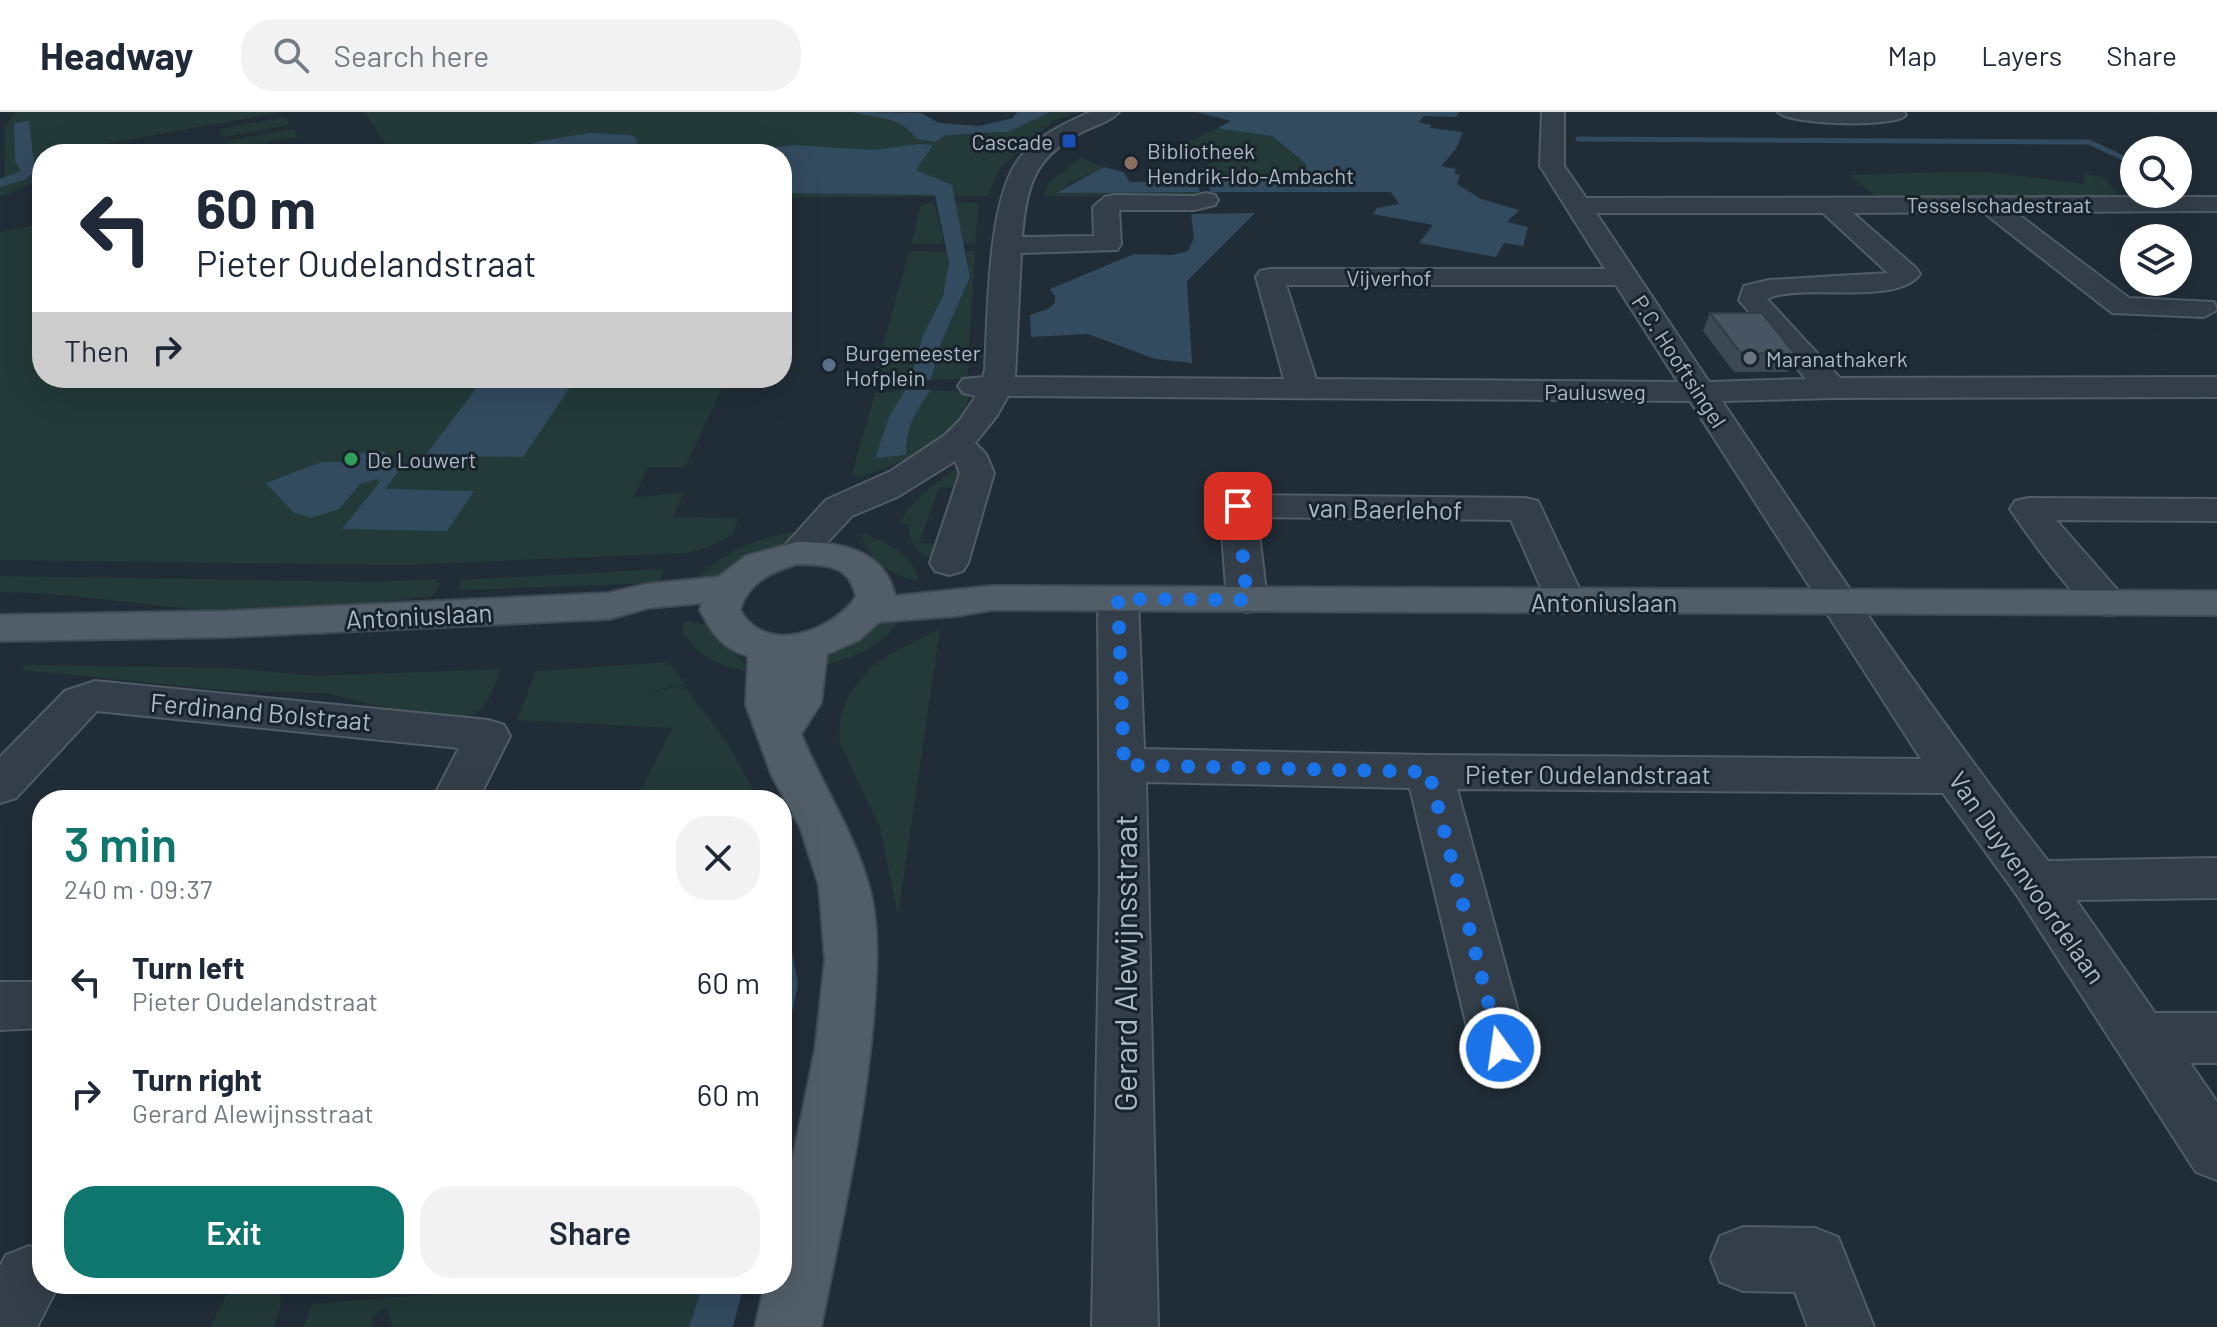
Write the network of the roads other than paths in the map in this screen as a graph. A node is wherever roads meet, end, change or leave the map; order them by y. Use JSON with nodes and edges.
{"nodes":[{"id":1,"x":1108,"y":112,"type":"edge"},
{"id":2,"x":1553,"y":112,"type":"edge"},
{"id":3,"x":1799,"y":113,"type":"edge"},
{"id":4,"x":1895,"y":115,"type":"dead end"},
{"id":5,"x":1851,"y":182,"type":"dead end"},
{"id":6,"x":1206,"y":200,"type":"dead end"},
{"id":7,"x":1877,"y":204,"type":"junction"},
{"id":8,"x":1988,"y":204,"type":"junction"},
{"id":9,"x":2217,"y":204,"type":"edge"},
{"id":10,"x":1829,"y":205,"type":"junction"},
{"id":11,"x":1579,"y":206,"type":"junction"},
{"id":12,"x":1008,"y":245,"type":"junction"},
{"id":13,"x":1625,"y":277,"type":"junction"},
{"id":14,"x":2213,"y":304,"type":"edge"},
{"id":15,"x":986,"y":386,"type":"junction"},
{"id":16,"x":2217,"y":387,"type":"edge"},
{"id":17,"x":1831,"y":388,"type":"junction"},
{"id":18,"x":1303,"y":389,"type":"junction"},
{"id":19,"x":1701,"y":392,"type":"junction"},
{"id":20,"x":954,"y":446,"type":"junction"},
{"id":21,"x":882,"y":490,"type":"junction"},
{"id":22,"x":2217,"y":510,"type":"edge"},
{"id":23,"x":797,"y":553,"type":"junction"},
{"id":24,"x":840,"y":556,"type":"junction"},
{"id":25,"x":949,"y":563,"type":"dead end"},
{"id":26,"x":0,"y":598,"type":"edge"},
{"id":27,"x":872,"y":598,"type":"junction"},
{"id":28,"x":724,"y":599,"type":"junction"},
{"id":29,"x":1118,"y":599,"type":"junction"},
{"id":30,"x":1247,"y":600,"type":"junction"},
{"id":31,"x":1565,"y":601,"type":"junction"},
{"id":32,"x":1837,"y":602,"type":"junction"},
{"id":33,"x":2109,"y":603,"type":"junction"},
{"id":34,"x":2217,"y":603,"type":"edge"},
{"id":35,"x":229,"y":624,"type":"junction"},
{"id":36,"x":0,"y":628,"type":"edge"},
{"id":37,"x":788,"y":647,"type":"junction"},
{"id":38,"x":1124,"y":765,"type":"junction"},
{"id":39,"x":1429,"y":772,"type":"junction"},
{"id":40,"x":1956,"y":776,"type":"junction"},
{"id":41,"x":0,"y":786,"type":"edge"},
{"id":42,"x":460,"y":790,"type":"edge"},
{"id":43,"x":2217,"y":878,"type":"edge"},
{"id":44,"x":2035,"y":881,"type":"junction"},
{"id":45,"x":32,"y":1005,"type":"edge"},
{"id":46,"x":0,"y":1006,"type":"edge"},
{"id":47,"x":2139,"y":1038,"type":"junction"},
{"id":48,"x":2217,"y":1038,"type":"edge"},
{"id":49,"x":1500,"y":1048,"type":"dead end"},
{"id":50,"x":2217,"y":1152,"type":"edge"},
{"id":51,"x":1743,"y":1259,"type":"dead end"},
{"id":52,"x":788,"y":1327,"type":"edge"},
{"id":53,"x":1125,"y":1327,"type":"edge"},
{"id":54,"x":1841,"y":1327,"type":"edge"}],
"edges":[{"from":1,"to":12,"type":"street"},
{"from":2,"to":11,"type":"street","name":"P.C. Hooftsingel"},
{"from":3,"to":4,"type":"street"},
{"from":5,"to":7,"type":"street","name":"Tesselschadestraat"},
{"from":6,"to":12,"type":"street"},
{"from":7,"to":8,"type":"street","name":"Tesselschadestraat"},
{"from":7,"to":10,"type":"street","name":"Tesselschadestraat"},
{"from":8,"to":9,"type":"street","name":"Tesselschadestraat"},
{"from":8,"to":14,"type":"street"},
{"from":10,"to":11,"type":"street","name":"Tesselschadestraat"},
{"from":10,"to":17,"type":"street"},
{"from":11,"to":13,"type":"street","name":"P.C. Hooftsingel"},
{"from":12,"to":15,"type":"street"},
{"from":13,"to":18,"type":"street","name":"Vijverhof"},
{"from":13,"to":19,"type":"street","name":"P.C. Hooftsingel"},
{"from":15,"to":18,"type":"street","name":"Paulusweg"},
{"from":15,"to":20,"type":"street"},
{"from":16,"to":17,"type":"street","name":"Paulusweg"},
{"from":17,"to":19,"type":"street","name":"Paulusweg"},
{"from":18,"to":19,"type":"street","name":"Paulusweg"},
{"from":19,"to":32,"type":"street","name":"P.C. Hooftsingel"},
{"from":20,"to":21,"type":"street"},
{"from":20,"to":25,"type":"street"},
{"from":21,"to":23,"type":"street"},
{"from":21,"to":24,"type":"street"},
{"from":22,"to":33,"type":"street"},
{"from":23,"to":24,"type":"main road"},
{"from":23,"to":28,"type":"main road"},
{"from":24,"to":27,"type":"main road"},
{"from":26,"to":35,"type":"main road","name":"Antoniuslaan"},
{"from":27,"to":29,"type":"main road","name":"Antoniuslaan"},
{"from":27,"to":37,"type":"main road"},
{"from":28,"to":35,"type":"main road","name":"Antoniuslaan"},
{"from":28,"to":37,"type":"main road"},
{"from":29,"to":30,"type":"main road","name":"Antoniuslaan"},
{"from":29,"to":38,"type":"street","name":"Gerard Alewijnsstraat"},
{"from":30,"to":31,"type":"main road","name":"Antoniuslaan"},
{"from":30,"to":31,"type":"street","name":"van Baerlehof"},
{"from":31,"to":32,"type":"main road","name":"Antoniuslaan"},
{"from":32,"to":33,"type":"main road","name":"Antoniuslaan"},
{"from":32,"to":40,"type":"street","name":"Van Duyvenvoordelaan"},
{"from":33,"to":34,"type":"main road","name":"Antoniuslaan"},
{"from":35,"to":36,"type":"main road","name":"Antoniuslaan"},
{"from":37,"to":52,"type":"main road"},
{"from":38,"to":39,"type":"street","name":"Pieter Oudelandstraat"},
{"from":38,"to":53,"type":"street","name":"Gerard Alewijnsstraat"},
{"from":39,"to":40,"type":"street","name":"Pieter Oudelandstraat"},
{"from":39,"to":49,"type":"street"},
{"from":40,"to":44,"type":"street","name":"Van Duyvenvoordelaan"},
{"from":41,"to":42,"type":"street","name":"Ferdinand Bolstraat"},
{"from":43,"to":44,"type":"street"},
{"from":44,"to":47,"type":"street","name":"Van Duyvenvoordelaan"},
{"from":45,"to":46,"type":"street"},
{"from":47,"to":48,"type":"street"},
{"from":47,"to":50,"type":"street","name":"Van Duyvenvoordelaan"},
{"from":51,"to":54,"type":"street"}]}
